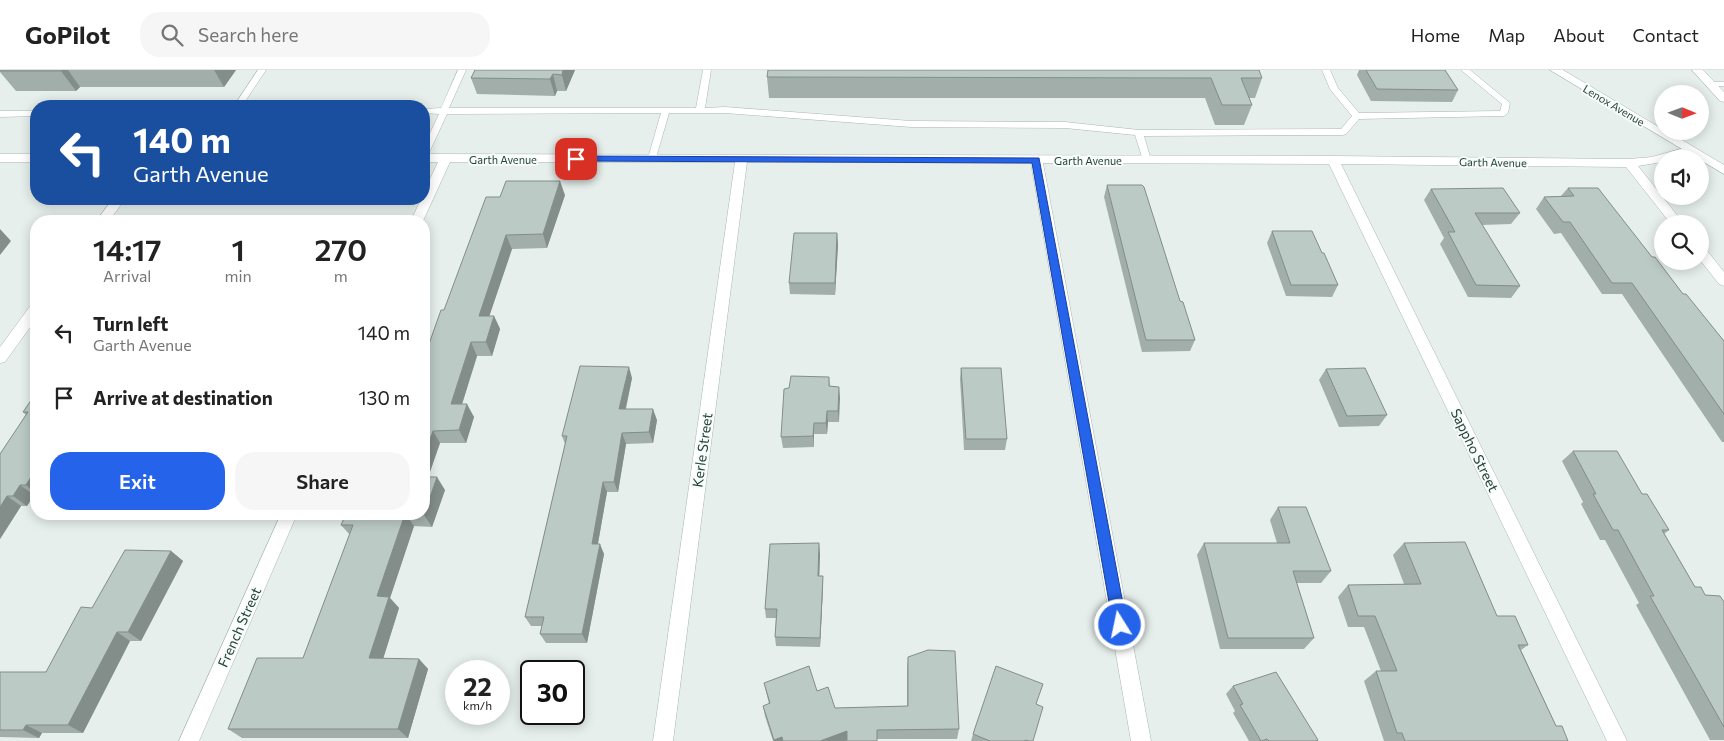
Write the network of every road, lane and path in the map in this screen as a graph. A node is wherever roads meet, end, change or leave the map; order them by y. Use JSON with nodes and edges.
{"nodes":[{"id":1,"x":262,"y":70,"type":"edge"},
{"id":2,"x":462,"y":70,"type":"edge"},
{"id":3,"x":707,"y":70,"type":"edge"},
{"id":4,"x":1326,"y":70,"type":"edge"},
{"id":5,"x":1466,"y":70,"type":"edge"},
{"id":6,"x":1555,"y":70,"type":"edge"},
{"id":7,"x":1697,"y":70,"type":"edge"},
{"id":8,"x":1710,"y":84,"type":"junction"},
{"id":9,"x":1724,"y":84,"type":"edge"},
{"id":10,"x":1724,"y":99,"type":"edge"},
{"id":11,"x":242,"y":100,"type":"edge"},
{"id":12,"x":666,"y":110,"type":"junction"},
{"id":13,"x":700,"y":110,"type":"junction"},
{"id":14,"x":430,"y":111,"type":"edge"},
{"id":15,"x":444,"y":111,"type":"junction"},
{"id":16,"x":0,"y":114,"type":"edge"},
{"id":17,"x":30,"y":114,"type":"edge"},
{"id":18,"x":1358,"y":116,"type":"junction"},
{"id":19,"x":1139,"y":133,"type":"junction"},
{"id":20,"x":430,"y":143,"type":"edge"},
{"id":21,"x":1691,"y":150,"type":"edge"},
{"id":22,"x":0,"y":158,"type":"edge"},
{"id":23,"x":30,"y":158,"type":"edge"},
{"id":24,"x":430,"y":158,"type":"edge"},
{"id":25,"x":652,"y":158,"type":"junction"},
{"id":26,"x":444,"y":159,"type":"junction"},
{"id":27,"x":741,"y":159,"type":"junction"},
{"id":28,"x":1036,"y":160,"type":"junction"},
{"id":29,"x":1147,"y":160,"type":"junction"},
{"id":30,"x":1333,"y":160,"type":"junction"},
{"id":31,"x":1654,"y":160,"type":"edge"},
{"id":32,"x":1709,"y":161,"type":"edge"},
{"id":33,"x":1629,"y":163,"type":"junction"},
{"id":34,"x":1724,"y":170,"type":"edge"},
{"id":35,"x":430,"y":191,"type":"edge"},
{"id":36,"x":114,"y":205,"type":"edge"},
{"id":37,"x":107,"y":215,"type":"edge"},
{"id":38,"x":1671,"y":215,"type":"edge"},
{"id":39,"x":1709,"y":262,"type":"edge"},
{"id":40,"x":1724,"y":281,"type":"edge"},
{"id":41,"x":30,"y":318,"type":"edge"},
{"id":42,"x":0,"y":358,"type":"edge"},
{"id":43,"x":286,"y":520,"type":"edge"},
{"id":44,"x":189,"y":741,"type":"edge"},
{"id":45,"x":663,"y":741,"type":"edge"},
{"id":46,"x":1141,"y":741,"type":"edge"},
{"id":47,"x":1617,"y":741,"type":"edge"}],
"edges":[{"from":1,"to":11,"type":"lane"},
{"from":2,"to":15,"type":"lane"},
{"from":3,"to":13,"type":"lane"},
{"from":4,"to":18,"type":"lane"},
{"from":5,"to":18,"type":"lane"},
{"from":6,"to":21,"type":"street","name":"Lenox Avenue"},
{"from":7,"to":8,"type":"street"},
{"from":8,"to":9,"type":"lane"},
{"from":8,"to":10,"type":"street"},
{"from":12,"to":13,"type":"lane"},
{"from":12,"to":15,"type":"lane"},
{"from":12,"to":25,"type":"lane"},
{"from":13,"to":19,"type":"lane"},
{"from":14,"to":15,"type":"lane"},
{"from":15,"to":20,"type":"lane"},
{"from":16,"to":17,"type":"lane"},
{"from":18,"to":19,"type":"lane"},
{"from":19,"to":29,"type":"lane"},
{"from":22,"to":23,"type":"street"},
{"from":24,"to":26,"type":"street","name":"Garth Avenue"},
{"from":25,"to":26,"type":"street","name":"Garth Avenue"},
{"from":25,"to":27,"type":"street","name":"Garth Avenue"},
{"from":26,"to":35,"type":"street"},
{"from":27,"to":28,"type":"street","name":"Garth Avenue"},
{"from":27,"to":45,"type":"street","name":"Kerle Street"},
{"from":28,"to":29,"type":"street","name":"Garth Avenue"},
{"from":28,"to":46,"type":"street"},
{"from":29,"to":30,"type":"street","name":"Garth Avenue"},
{"from":30,"to":33,"type":"street","name":"Garth Avenue"},
{"from":30,"to":47,"type":"street","name":"Sappho Street"},
{"from":31,"to":33,"type":"street","name":"Garth Avenue"},
{"from":32,"to":34,"type":"street","name":"Lenox Avenue"},
{"from":33,"to":38,"type":"street"},
{"from":36,"to":37,"type":"street"},
{"from":39,"to":40,"type":"street"},
{"from":41,"to":42,"type":"street"},
{"from":43,"to":44,"type":"street","name":"French Street"}]}
